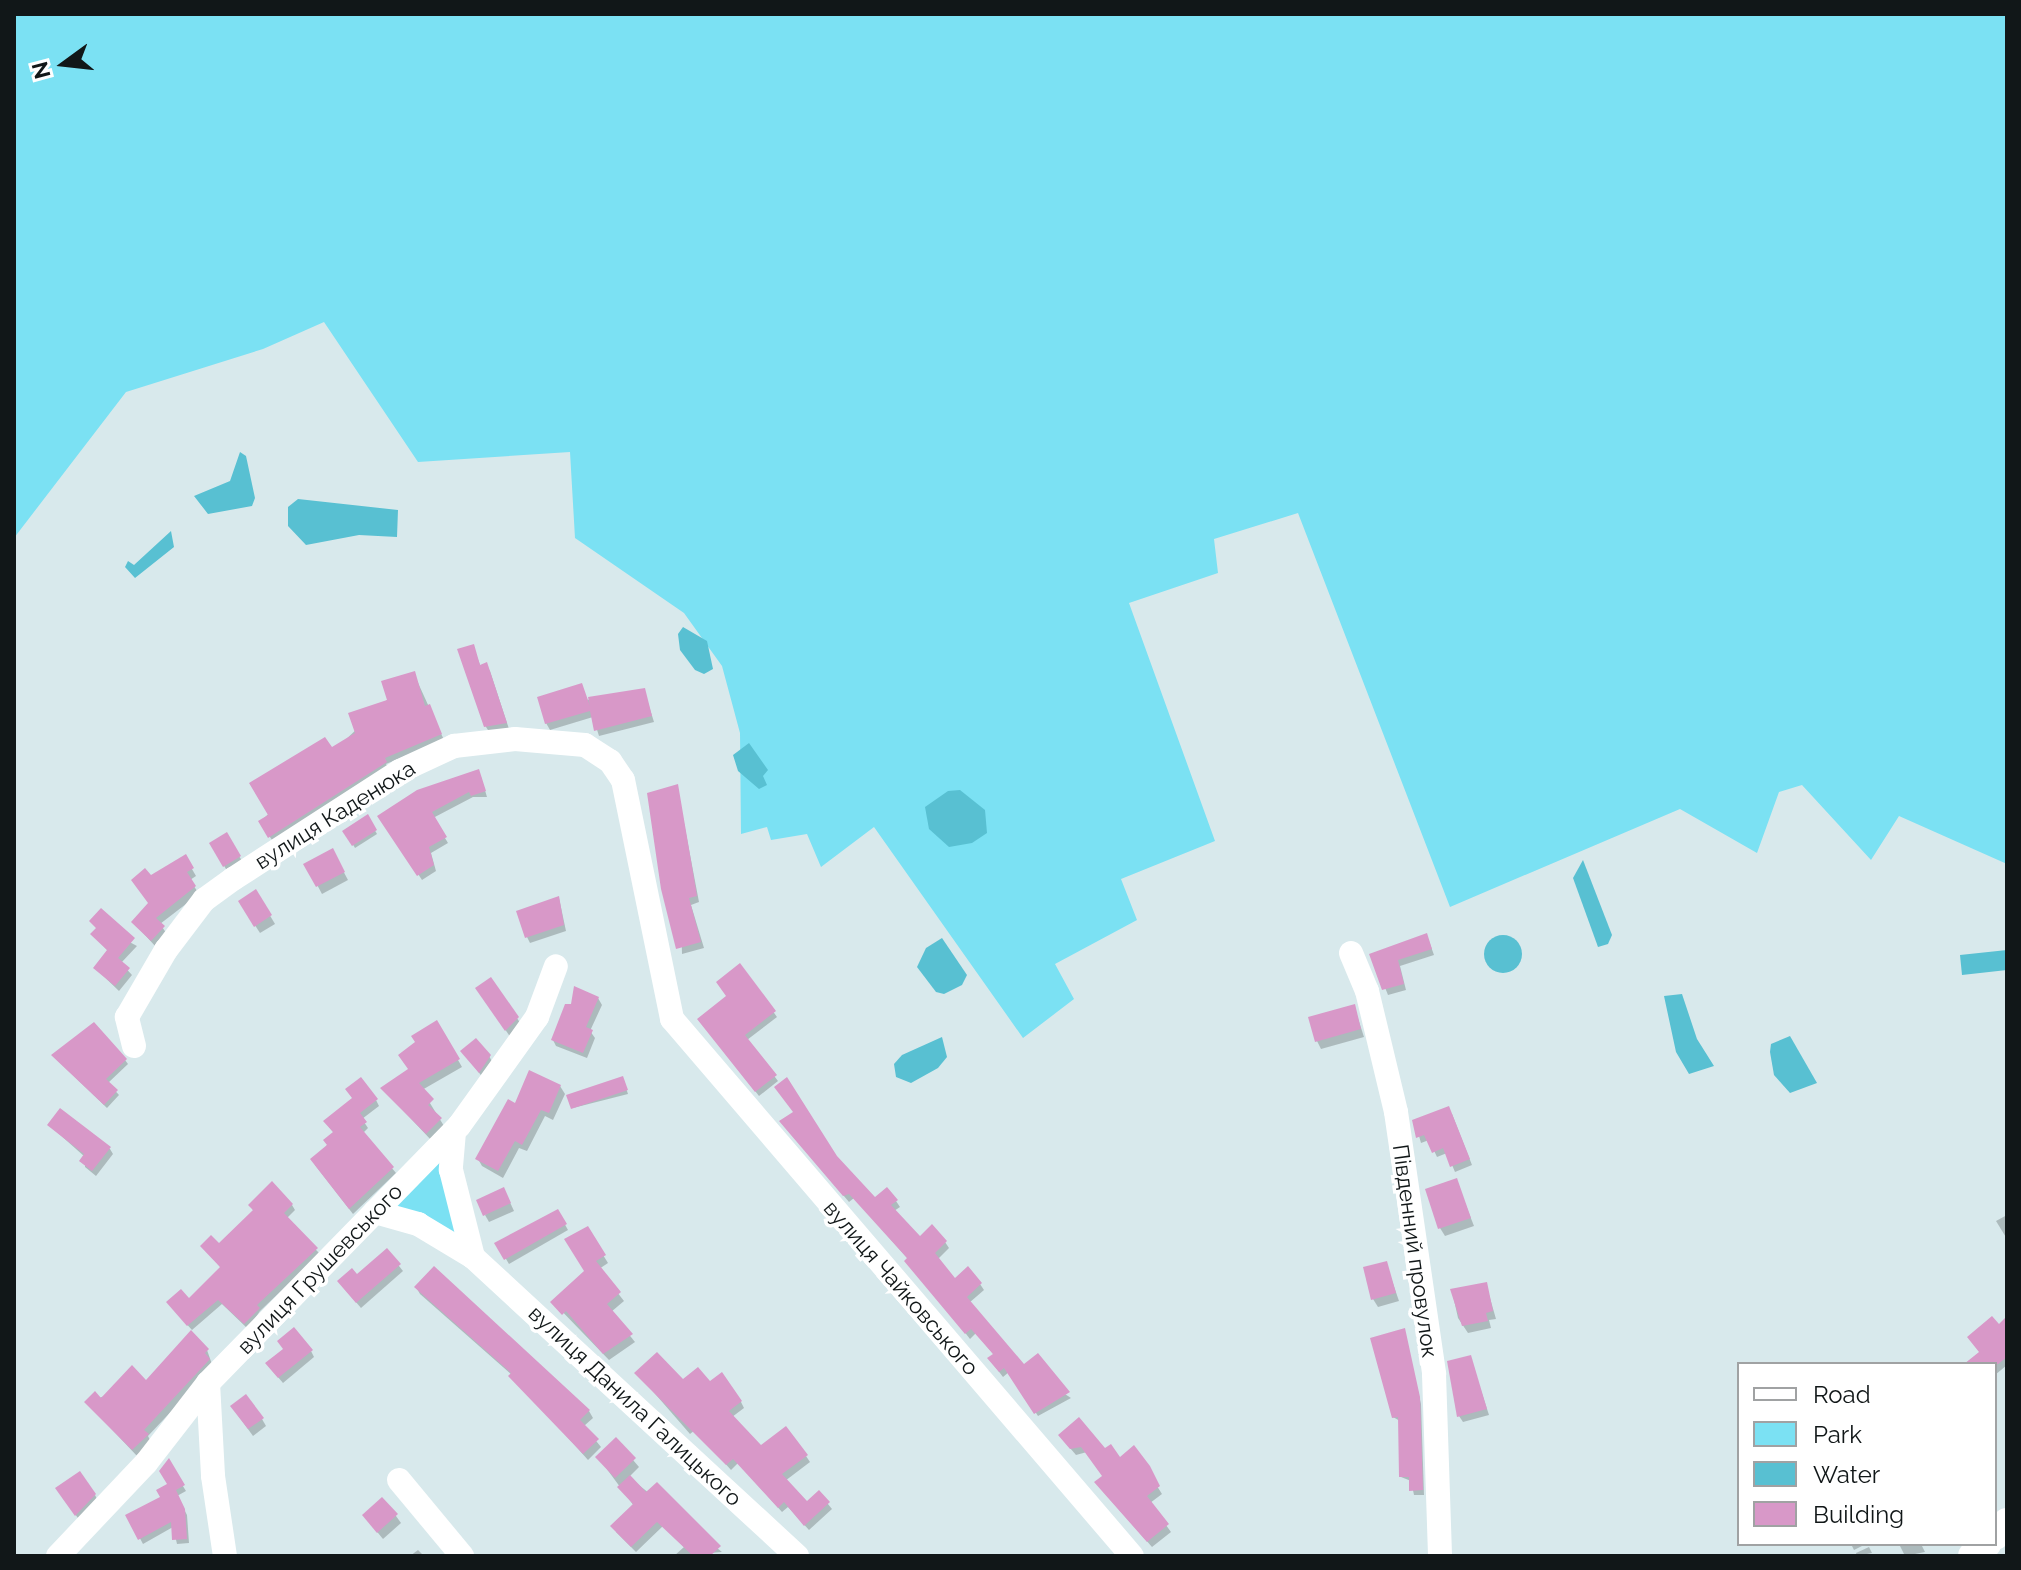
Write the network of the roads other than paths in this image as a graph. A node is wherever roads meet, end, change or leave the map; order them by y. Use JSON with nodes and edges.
{"nodes":[{"id":1,"x":1351,"y":953,"type":"dead end"},
{"id":2,"x":556,"y":966,"type":"dead end"},
{"id":3,"x":672,"y":1019,"type":"joint"},
{"id":4,"x":134,"y":1046,"type":"dead end"},
{"id":5,"x":454,"y":1132,"type":"junction"},
{"id":6,"x":375,"y":1212,"type":"junction"},
{"id":7,"x":473,"y":1257,"type":"junction"},
{"id":8,"x":208,"y":1383,"type":"junction"},
{"id":9,"x":399,"y":1480,"type":"dead end"},
{"id":10,"x":58,"y":1556,"type":"edge"},
{"id":11,"x":225,"y":1556,"type":"edge"},
{"id":12,"x":462,"y":1556,"type":"edge"},
{"id":13,"x":797,"y":1556,"type":"edge"},
{"id":14,"x":1132,"y":1556,"type":"edge"},
{"id":15,"x":1440,"y":1556,"type":"edge"}],
"edges":[{"from":1,"to":15,"type":"street","name":"Південний провулок"},
{"from":2,"to":5,"type":"street","name":"вулиця Грушевського"},
{"from":3,"to":4,"type":"street","name":"вулиця Каденюка"},
{"from":3,"to":14,"type":"street","name":"вулиця Чайковського"},
{"from":5,"to":6,"type":"street","name":"вулиця Грушевського"},
{"from":5,"to":7,"type":"street"},
{"from":6,"to":7,"type":"street","name":"вулиця Данила Галицького"},
{"from":6,"to":8,"type":"street","name":"вулиця Грушевського"},
{"from":7,"to":13,"type":"street","name":"вулиця Данила Галицького"},
{"from":8,"to":10,"type":"street","name":"вулиця Грушевського"},
{"from":8,"to":11,"type":"street"},
{"from":9,"to":12,"type":"street"}]}
